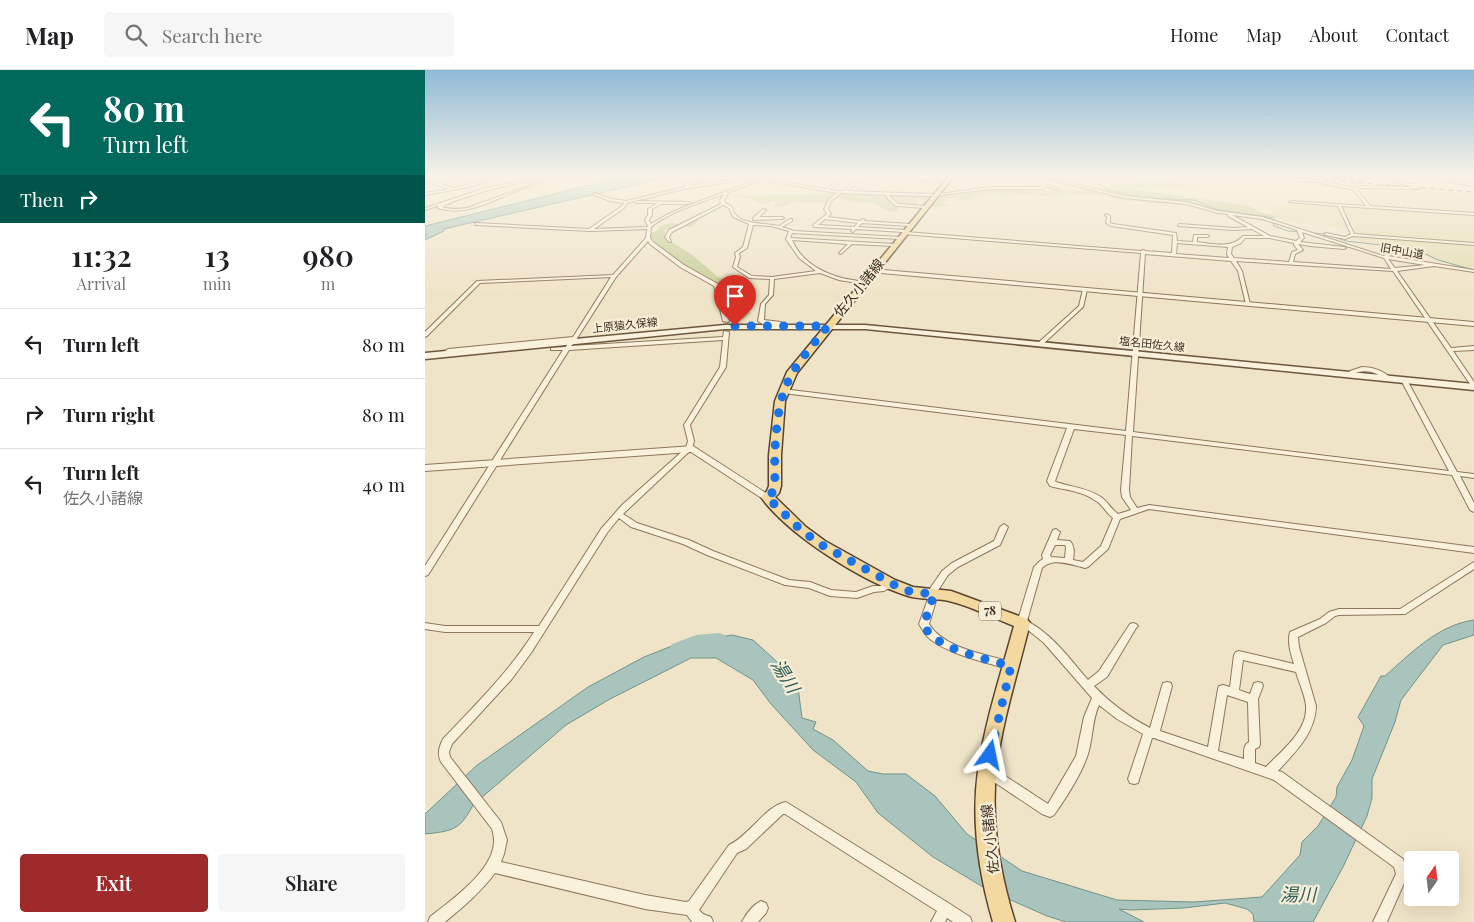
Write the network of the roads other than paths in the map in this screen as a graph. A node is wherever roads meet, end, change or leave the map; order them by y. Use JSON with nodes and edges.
{"nodes":[{"id":1,"x":1107,"y":215,"type":"dead end"},
{"id":2,"x":610,"y":216,"type":"edge"},
{"id":3,"x":650,"y":216,"type":"edge"},
{"id":4,"x":667,"y":216,"type":"edge"},
{"id":5,"x":700,"y":216,"type":"edge"},
{"id":6,"x":733,"y":216,"type":"edge"},
{"id":7,"x":827,"y":216,"type":"edge"},
{"id":8,"x":917,"y":216,"type":"edge"},
{"id":9,"x":1232,"y":216,"type":"edge"},
{"id":10,"x":1246,"y":216,"type":"edge"},
{"id":11,"x":1345,"y":216,"type":"edge"},
{"id":12,"x":757,"y":218,"type":"joint"},
{"id":13,"x":782,"y":218,"type":"dead end"},
{"id":14,"x":825,"y":218,"type":"junction"},
{"id":15,"x":791,"y":220,"type":"dead end"},
{"id":16,"x":863,"y":221,"type":"junction"},
{"id":17,"x":749,"y":223,"type":"junction"},
{"id":18,"x":475,"y":224,"type":"dead end"},
{"id":19,"x":1179,"y":225,"type":"dead end"},
{"id":20,"x":814,"y":226,"type":"junction"},
{"id":21,"x":650,"y":227,"type":"junction"},
{"id":22,"x":780,"y":227,"type":"junction"},
{"id":23,"x":1200,"y":227,"type":"junction"},
{"id":24,"x":855,"y":228,"type":"junction"},
{"id":25,"x":1252,"y":228,"type":"junction"},
{"id":26,"x":590,"y":230,"type":"junction"},
{"id":27,"x":1240,"y":230,"type":"junction"},
{"id":28,"x":791,"y":231,"type":"junction"},
{"id":29,"x":905,"y":232,"type":"junction"},
{"id":30,"x":1300,"y":232,"type":"junction"},
{"id":31,"x":1306,"y":232,"type":"junction"},
{"id":32,"x":849,"y":235,"type":"junction"},
{"id":33,"x":1352,"y":235,"type":"junction"},
{"id":34,"x":1195,"y":236,"type":"junction"},
{"id":35,"x":1207,"y":236,"type":"dead end"},
{"id":36,"x":1245,"y":237,"type":"junction"},
{"id":37,"x":1269,"y":237,"type":"junction"},
{"id":38,"x":648,"y":238,"type":"junction"},
{"id":39,"x":788,"y":239,"type":"junction"},
{"id":40,"x":670,"y":241,"type":"dead end"},
{"id":41,"x":843,"y":242,"type":"junction"},
{"id":42,"x":1174,"y":242,"type":"junction"},
{"id":43,"x":1295,"y":242,"type":"junction"},
{"id":44,"x":851,"y":243,"type":"junction"},
{"id":45,"x":1195,"y":243,"type":"junction"},
{"id":46,"x":1474,"y":244,"type":"edge"},
{"id":47,"x":894,"y":245,"type":"junction"},
{"id":48,"x":1230,"y":246,"type":"junction"},
{"id":49,"x":1396,"y":247,"type":"dead end"},
{"id":50,"x":1143,"y":251,"type":"junction"},
{"id":51,"x":841,"y":253,"type":"dead end"},
{"id":52,"x":1174,"y":254,"type":"junction"},
{"id":53,"x":1382,"y":257,"type":"junction"},
{"id":54,"x":1233,"y":259,"type":"junction"},
{"id":55,"x":1291,"y":262,"type":"junction"},
{"id":56,"x":1432,"y":265,"type":"junction"},
{"id":57,"x":1394,"y":270,"type":"junction"},
{"id":58,"x":872,"y":271,"type":"junction"},
{"id":59,"x":1474,"y":271,"type":"edge"},
{"id":60,"x":818,"y":272,"type":"junction"},
{"id":61,"x":613,"y":276,"type":"junction"},
{"id":62,"x":772,"y":278,"type":"junction"},
{"id":63,"x":863,"y":283,"type":"junction"},
{"id":64,"x":1085,"y":290,"type":"junction"},
{"id":65,"x":1140,"y":295,"type":"junction"},
{"id":66,"x":1248,"y":304,"type":"junction"},
{"id":67,"x":1429,"y":320,"type":"junction"},
{"id":68,"x":726,"y":321,"type":"tunnel mouth"},
{"id":69,"x":1474,"y":324,"type":"edge"},
{"id":70,"x":779,"y":326,"type":"junction"},
{"id":71,"x":828,"y":326,"type":"junction"},
{"id":72,"x":425,"y":335,"type":"edge"},
{"id":73,"x":571,"y":342,"type":"junction"},
{"id":74,"x":1040,"y":344,"type":"junction"},
{"id":75,"x":1474,"y":348,"type":"edge"},
{"id":76,"x":553,"y":349,"type":"dead end"},
{"id":77,"x":1449,"y":350,"type":"junction"},
{"id":78,"x":1135,"y":354,"type":"junction"},
{"id":79,"x":425,"y":355,"type":"edge"},
{"id":80,"x":1403,"y":380,"type":"junction"},
{"id":81,"x":1474,"y":387,"type":"edge"},
{"id":82,"x":783,"y":392,"type":"junction"},
{"id":83,"x":1071,"y":427,"type":"junction"},
{"id":84,"x":1128,"y":434,"type":"junction"},
{"id":85,"x":689,"y":449,"type":"junction"},
{"id":86,"x":495,"y":463,"type":"junction"},
{"id":87,"x":425,"y":468,"type":"edge"},
{"id":88,"x":1455,"y":473,"type":"junction"},
{"id":89,"x":1474,"y":476,"type":"edge"},
{"id":90,"x":767,"y":497,"type":"junction"},
{"id":91,"x":1474,"y":510,"type":"edge"},
{"id":92,"x":1135,"y":511,"type":"junction"},
{"id":93,"x":618,"y":514,"type":"junction"},
{"id":94,"x":1117,"y":517,"type":"junction"},
{"id":95,"x":1004,"y":527,"type":"dead end"},
{"id":96,"x":1056,"y":532,"type":"dead end"},
{"id":97,"x":1053,"y":542,"type":"junction"},
{"id":98,"x":1474,"y":550,"type":"edge"},
{"id":99,"x":1047,"y":559,"type":"junction"},
{"id":100,"x":1069,"y":562,"type":"junction"},
{"id":101,"x":1474,"y":564,"type":"edge"},
{"id":102,"x":425,"y":573,"type":"edge"},
{"id":103,"x":891,"y":584,"type":"junction"},
{"id":104,"x":932,"y":594,"type":"junction"},
{"id":105,"x":1022,"y":623,"type":"junction"},
{"id":106,"x":425,"y":626,"type":"edge"},
{"id":107,"x":1133,"y":626,"type":"dead end"},
{"id":108,"x":540,"y":629,"type":"junction"},
{"id":109,"x":1011,"y":666,"type":"junction"},
{"id":110,"x":1300,"y":669,"type":"junction"},
{"id":111,"x":1087,"y":686,"type":"junction"},
{"id":112,"x":1167,"y":686,"type":"dead end"},
{"id":113,"x":1258,"y":686,"type":"dead end"},
{"id":114,"x":1234,"y":692,"type":"junction"},
{"id":115,"x":1099,"y":697,"type":"junction"},
{"id":116,"x":1253,"y":699,"type":"junction"},
{"id":117,"x":1151,"y":733,"type":"junction"},
{"id":118,"x":1212,"y":753,"type":"junction"},
{"id":119,"x":1249,"y":765,"type":"junction"},
{"id":120,"x":987,"y":770,"type":"junction"},
{"id":121,"x":1269,"y":772,"type":"junction"},
{"id":122,"x":1134,"y":779,"type":"dead end"},
{"id":123,"x":493,"y":866,"type":"junction"},
{"id":124,"x":689,"y":908,"type":"junction"},
{"id":125,"x":761,"y":908,"type":"dead end"},
{"id":126,"x":945,"y":909,"type":"junction"},
{"id":127,"x":435,"y":922,"type":"edge"},
{"id":128,"x":707,"y":922,"type":"edge"},
{"id":129,"x":749,"y":922,"type":"edge"},
{"id":130,"x":938,"y":922,"type":"edge"},
{"id":131,"x":965,"y":922,"type":"edge"},
{"id":132,"x":1004,"y":922,"type":"edge"},
{"id":133,"x":1381,"y":922,"type":"edge"}],
"edges":[{"from":1,"to":42,"type":"street"},
{"from":2,"to":26,"type":"street"},
{"from":3,"to":21,"type":"street"},
{"from":4,"to":21,"type":"street"},
{"from":5,"to":40,"type":"street"},
{"from":6,"to":17,"type":"street"},
{"from":7,"to":14,"type":"street"},
{"from":8,"to":29,"type":"main road","name":"佐久小諸線"},
{"from":9,"to":25,"type":"street"},
{"from":10,"to":30,"type":"street","name":"旧中山道"},
{"from":11,"to":33,"type":"street"},
{"from":12,"to":13,"type":"street"},
{"from":12,"to":17,"type":"street"},
{"from":14,"to":16,"type":"street"},
{"from":14,"to":20,"type":"street"},
{"from":15,"to":22,"type":"street"},
{"from":16,"to":24,"type":"street"},
{"from":16,"to":29,"type":"street"},
{"from":17,"to":22,"type":"street"},
{"from":17,"to":62,"type":"street"},
{"from":18,"to":26,"type":"street"},
{"from":19,"to":23,"type":"street"},
{"from":20,"to":24,"type":"street"},
{"from":20,"to":28,"type":"street"},
{"from":21,"to":26,"type":"street"},
{"from":21,"to":38,"type":"street"},
{"from":22,"to":28,"type":"street"},
{"from":23,"to":27,"type":"street"},
{"from":23,"to":34,"type":"street"},
{"from":24,"to":29,"type":"street"},
{"from":24,"to":32,"type":"street"},
{"from":25,"to":27,"type":"street"},
{"from":25,"to":37,"type":"street"},
{"from":27,"to":36,"type":"street"},
{"from":28,"to":32,"type":"street"},
{"from":28,"to":39,"type":"street"},
{"from":29,"to":32,"type":"street"},
{"from":29,"to":47,"type":"main road","name":"佐久小諸線"},
{"from":29,"to":50,"type":"street"},
{"from":30,"to":31,"type":"street","name":"旧中山道"},
{"from":30,"to":43,"type":"street"},
{"from":31,"to":33,"type":"street"},
{"from":31,"to":53,"type":"street","name":"旧中山道"},
{"from":32,"to":41,"type":"street"},
{"from":33,"to":46,"type":"street"},
{"from":34,"to":35,"type":"street"},
{"from":34,"to":45,"type":"street"},
{"from":36,"to":37,"type":"street"},
{"from":36,"to":48,"type":"street"},
{"from":37,"to":43,"type":"street"},
{"from":38,"to":61,"type":"street"},
{"from":38,"to":68,"type":"street"},
{"from":39,"to":41,"type":"street"},
{"from":39,"to":60,"type":"street"},
{"from":41,"to":44,"type":"street"},
{"from":42,"to":45,"type":"street"},
{"from":42,"to":52,"type":"street"},
{"from":43,"to":53,"type":"street"},
{"from":43,"to":55,"type":"street"},
{"from":44,"to":47,"type":"street"},
{"from":44,"to":51,"type":"street"},
{"from":45,"to":48,"type":"street"},
{"from":47,"to":58,"type":"main road","name":"佐久小諸線"},
{"from":48,"to":54,"type":"street"},
{"from":49,"to":53,"type":"street"},
{"from":50,"to":52,"type":"street"},
{"from":50,"to":65,"type":"street"},
{"from":52,"to":54,"type":"street"},
{"from":53,"to":56,"type":"street","name":"旧中山道"},
{"from":53,"to":57,"type":"street"},
{"from":54,"to":55,"type":"street"},
{"from":54,"to":66,"type":"street"},
{"from":55,"to":57,"type":"street"},
{"from":56,"to":57,"type":"street"},
{"from":56,"to":59,"type":"street","name":"旧中山道"},
{"from":57,"to":67,"type":"street"},
{"from":58,"to":63,"type":"main road","name":"佐久小諸線"},
{"from":58,"to":64,"type":"street"},
{"from":60,"to":62,"type":"street"},
{"from":60,"to":63,"type":"street"},
{"from":61,"to":72,"type":"street"},
{"from":61,"to":73,"type":"street"},
{"from":62,"to":70,"type":"street"},
{"from":63,"to":71,"type":"main road","name":"佐久小諸線"},
{"from":64,"to":65,"type":"street"},
{"from":64,"to":74,"type":"street"},
{"from":65,"to":66,"type":"street"},
{"from":65,"to":78,"type":"street"},
{"from":66,"to":67,"type":"street"},
{"from":67,"to":69,"type":"street"},
{"from":67,"to":77,"type":"street"},
{"from":70,"to":71,"type":"main road","name":"上原猿久保線"},
{"from":70,"to":79,"type":"main road","name":"上原猿久保線"},
{"from":71,"to":74,"type":"main road","name":"塩名田佐久線"},
{"from":71,"to":82,"type":"main road","name":"佐久小諸線"},
{"from":73,"to":76,"type":"street"},
{"from":73,"to":79,"type":"street"},
{"from":73,"to":85,"type":"street"},
{"from":73,"to":86,"type":"street"},
{"from":74,"to":78,"type":"main road","name":"塩名田佐久線"},
{"from":75,"to":77,"type":"street"},
{"from":77,"to":81,"type":"street"},
{"from":78,"to":80,"type":"main road","name":"塩名田佐久線"},
{"from":78,"to":84,"type":"street"},
{"from":80,"to":81,"type":"main road","name":"塩名田佐久線"},
{"from":80,"to":88,"type":"street"},
{"from":82,"to":83,"type":"street"},
{"from":82,"to":90,"type":"main road","name":"佐久小諸線"},
{"from":83,"to":84,"type":"street"},
{"from":83,"to":94,"type":"street"},
{"from":84,"to":88,"type":"street"},
{"from":84,"to":92,"type":"street"},
{"from":85,"to":86,"type":"street"},
{"from":85,"to":90,"type":"street"},
{"from":85,"to":93,"type":"street"},
{"from":86,"to":87,"type":"street"},
{"from":86,"to":102,"type":"street"},
{"from":88,"to":89,"type":"street"},
{"from":88,"to":91,"type":"street"},
{"from":90,"to":103,"type":"main road","number":"78"},
{"from":92,"to":94,"type":"street"},
{"from":92,"to":98,"type":"street"},
{"from":93,"to":103,"type":"street"},
{"from":93,"to":108,"type":"street"},
{"from":94,"to":100,"type":"street"},
{"from":95,"to":104,"type":"street"},
{"from":96,"to":97,"type":"street"},
{"from":97,"to":99,"type":"street"},
{"from":97,"to":100,"type":"street"},
{"from":99,"to":100,"type":"street"},
{"from":99,"to":105,"type":"street"},
{"from":101,"to":110,"type":"street"},
{"from":103,"to":104,"type":"main road","number":"78"},
{"from":104,"to":105,"type":"main road","number":"78"},
{"from":104,"to":109,"type":"street"},
{"from":105,"to":109,"type":"main road","name":"佐久小諸線"},
{"from":105,"to":111,"type":"street"},
{"from":106,"to":108,"type":"street"},
{"from":107,"to":111,"type":"street"},
{"from":108,"to":123,"type":"street"},
{"from":109,"to":120,"type":"main road","name":"佐久小諸線"},
{"from":110,"to":114,"type":"street"},
{"from":110,"to":121,"type":"street"},
{"from":111,"to":115,"type":"street"},
{"from":112,"to":117,"type":"street"},
{"from":113,"to":116,"type":"street"},
{"from":114,"to":116,"type":"street"},
{"from":114,"to":118,"type":"street"},
{"from":115,"to":117,"type":"street"},
{"from":115,"to":120,"type":"street"},
{"from":116,"to":119,"type":"street"},
{"from":117,"to":118,"type":"street"},
{"from":117,"to":122,"type":"street"},
{"from":118,"to":119,"type":"street"},
{"from":119,"to":121,"type":"street"},
{"from":120,"to":132,"type":"main road","name":"佐久小諸線"},
{"from":121,"to":133,"type":"street"},
{"from":123,"to":124,"type":"street"},
{"from":123,"to":127,"type":"street"},
{"from":124,"to":126,"type":"street"},
{"from":124,"to":128,"type":"street"},
{"from":125,"to":129,"type":"street"},
{"from":126,"to":130,"type":"street"},
{"from":126,"to":131,"type":"street"}]}
